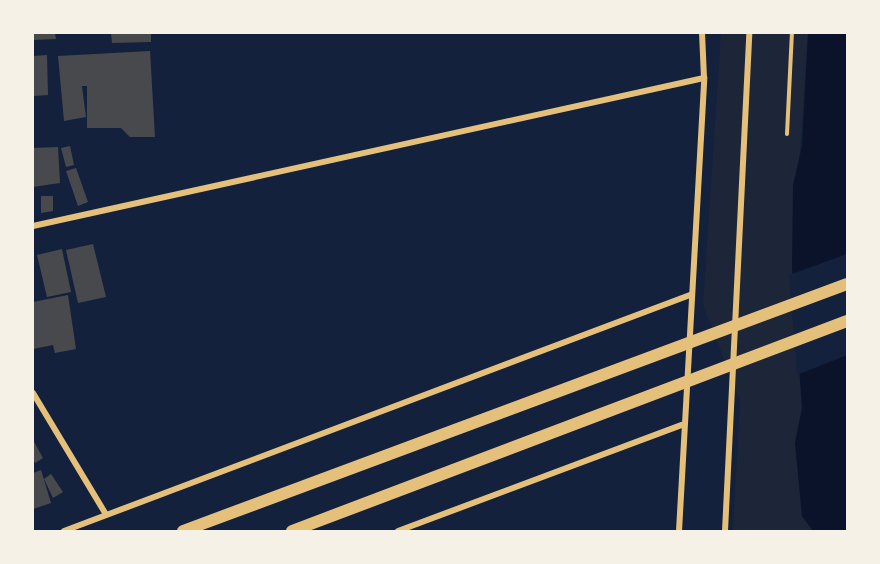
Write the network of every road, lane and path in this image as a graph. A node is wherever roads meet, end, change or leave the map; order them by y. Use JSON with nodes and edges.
{"nodes":[{"id":1,"x":702,"y":33,"type":"edge"},
{"id":2,"x":749,"y":33,"type":"edge"},
{"id":3,"x":792,"y":33,"type":"edge"},
{"id":4,"x":704,"y":78,"type":"junction"},
{"id":5,"x":787,"y":134,"type":"dead end"},
{"id":6,"x":33,"y":226,"type":"edge"},
{"id":7,"x":847,"y":284,"type":"edge"},
{"id":8,"x":690,"y":295,"type":"junction"},
{"id":9,"x":847,"y":321,"type":"edge"},
{"id":10,"x":33,"y":393,"type":"edge"},
{"id":11,"x":682,"y":425,"type":"junction"},
{"id":12,"x":105,"y":513,"type":"junction"},
{"id":13,"x":64,"y":531,"type":"edge"},
{"id":14,"x":183,"y":531,"type":"edge"},
{"id":15,"x":292,"y":531,"type":"edge"},
{"id":16,"x":398,"y":531,"type":"edge"},
{"id":17,"x":679,"y":531,"type":"edge"},
{"id":18,"x":725,"y":531,"type":"edge"}],
"edges":[{"from":1,"to":4,"type":"street"},
{"from":2,"to":18,"type":"street"},
{"from":3,"to":5,"type":"path"},
{"from":4,"to":6,"type":"street"},
{"from":4,"to":8,"type":"street"},
{"from":7,"to":14,"type":"main road"},
{"from":8,"to":11,"type":"street"},
{"from":8,"to":12,"type":"street"},
{"from":9,"to":15,"type":"main road"},
{"from":10,"to":12,"type":"street"},
{"from":11,"to":16,"type":"street"},
{"from":11,"to":17,"type":"street"},
{"from":12,"to":13,"type":"street"}]}
